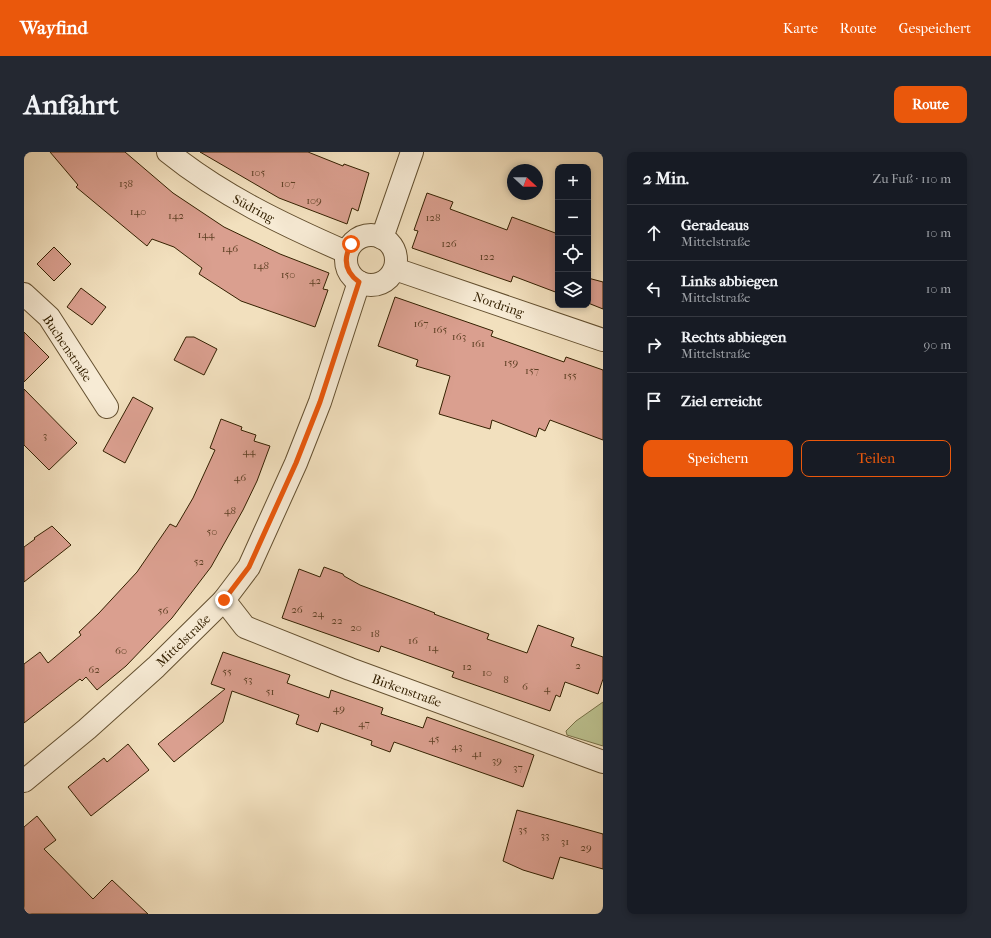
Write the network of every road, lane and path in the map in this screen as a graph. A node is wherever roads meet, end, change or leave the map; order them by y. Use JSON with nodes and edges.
{"nodes":[{"id":1,"x":168,"y":152,"type":"edge"},
{"id":2,"x":412,"y":152,"type":"edge"},
{"id":3,"x":382,"y":238,"type":"junction"},
{"id":4,"x":346,"y":252,"type":"junction"},
{"id":5,"x":395,"y":269,"type":"junction"},
{"id":6,"x":359,"y":282,"type":"junction"},
{"id":7,"x":24,"y":294,"type":"edge"},
{"id":8,"x":603,"y":340,"type":"edge"},
{"id":9,"x":107,"y":407,"type":"dead end"},
{"id":10,"x":224,"y":600,"type":"junction"},
{"id":11,"x":603,"y":762,"type":"edge"},
{"id":12,"x":24,"y":781,"type":"edge"}],
"edges":[{"from":1,"to":4,"type":"street","name":"Südring"},
{"from":2,"to":3,"type":"street"},
{"from":3,"to":4,"type":"street"},
{"from":3,"to":5,"type":"street"},
{"from":4,"to":6,"type":"street"},
{"from":5,"to":6,"type":"street"},
{"from":5,"to":8,"type":"street","name":"Nordring"},
{"from":6,"to":10,"type":"street","name":"Mittelstraße"},
{"from":7,"to":9,"type":"street","name":"Buchenstraße"},
{"from":10,"to":11,"type":"street","name":"Birkenstraße"},
{"from":10,"to":12,"type":"street","name":"Mittelstraße"}]}
